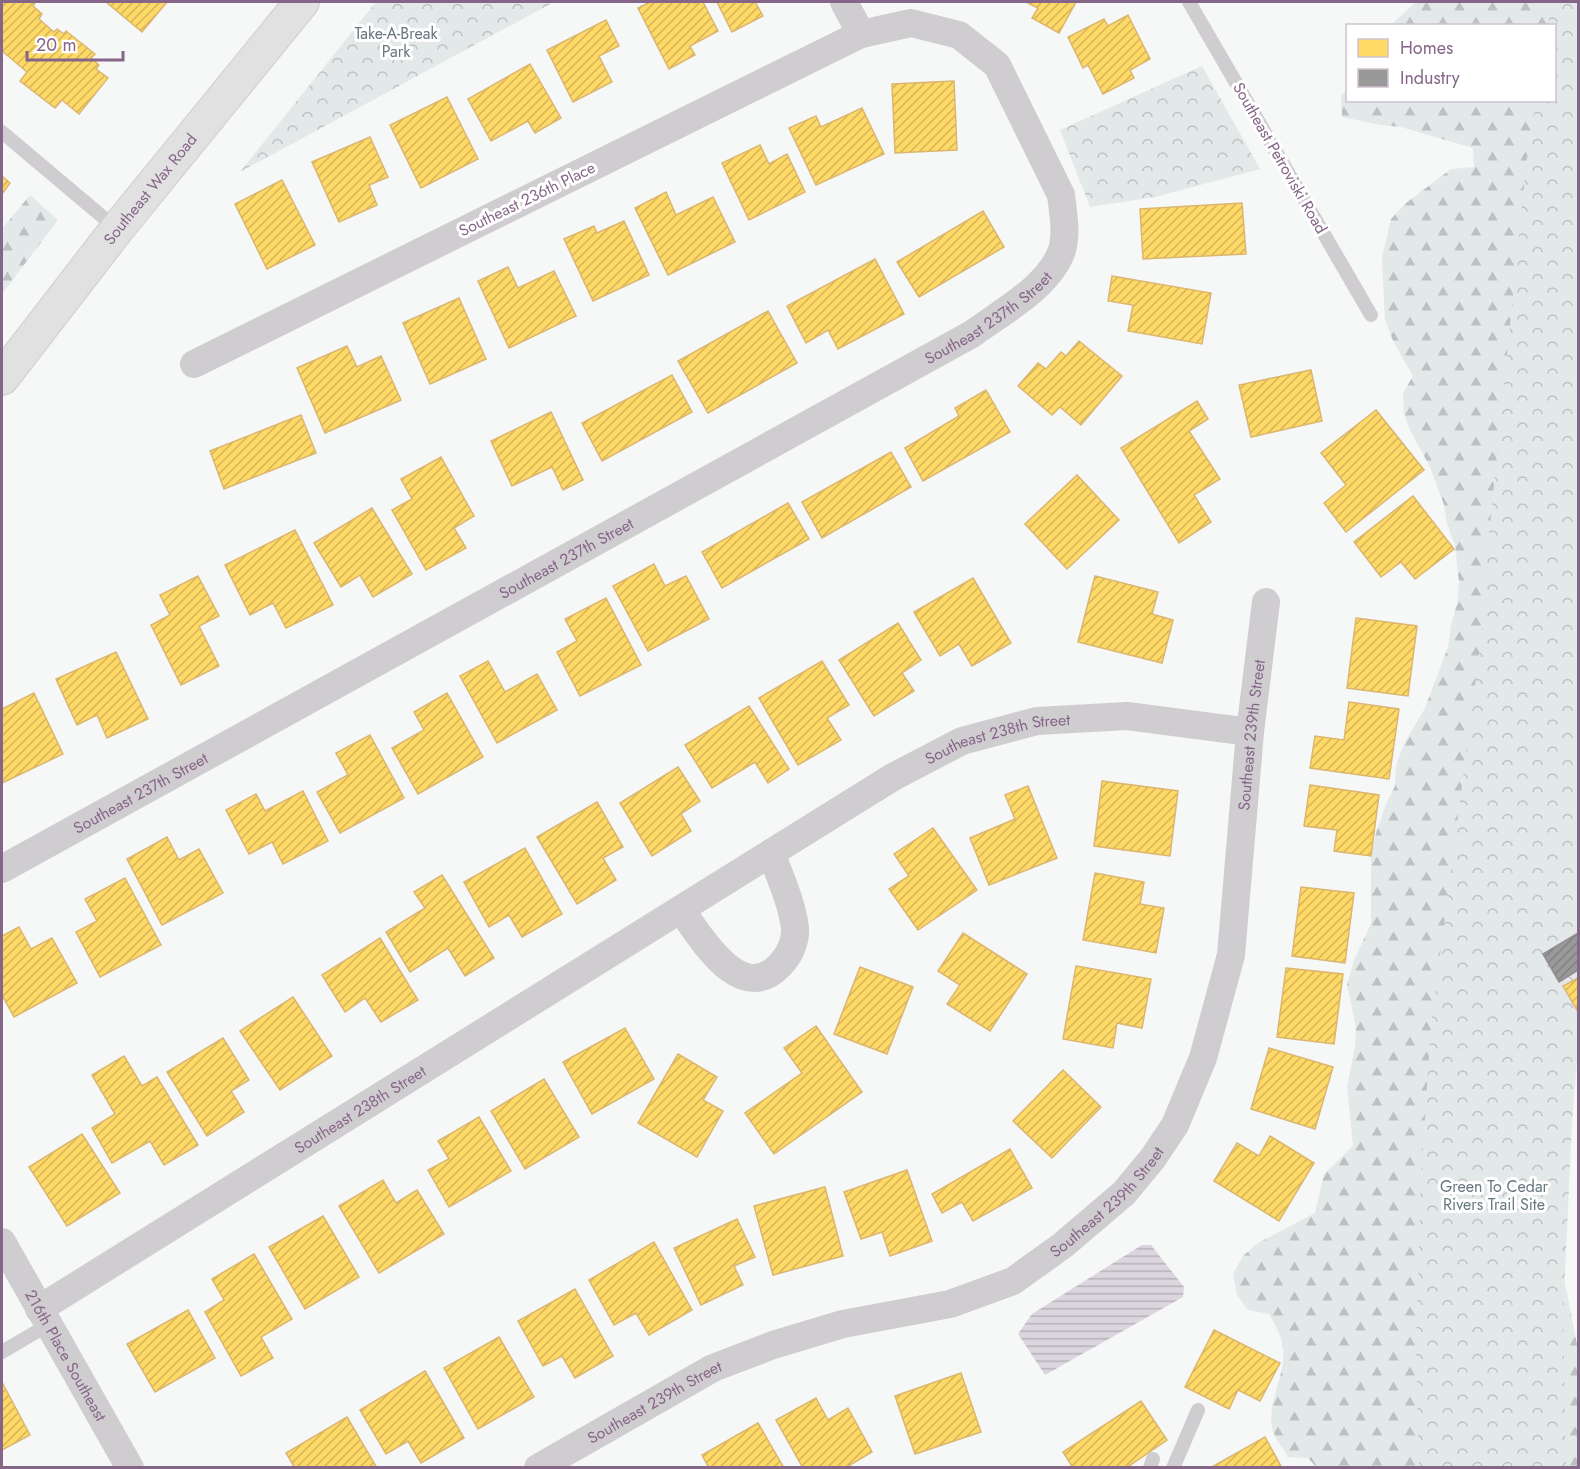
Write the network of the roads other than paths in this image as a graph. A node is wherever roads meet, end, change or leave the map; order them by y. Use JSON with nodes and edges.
{"nodes":[{"id":1,"x":302,"y":2,"type":"edge"},
{"id":2,"x":844,"y":2,"type":"edge"},
{"id":3,"x":1189,"y":2,"type":"edge"},
{"id":4,"x":861,"y":34,"type":"junction"},
{"id":5,"x":2,"y":132,"type":"edge"},
{"id":6,"x":1061,"y":195,"type":"joint"},
{"id":7,"x":117,"y":229,"type":"junction"},
{"id":8,"x":1371,"y":315,"type":"dead end"},
{"id":9,"x":194,"y":364,"type":"dead end"},
{"id":10,"x":2,"y":378,"type":"edge"},
{"id":11,"x":1266,"y":602,"type":"dead end"},
{"id":12,"x":1250,"y":732,"type":"junction"},
{"id":13,"x":771,"y":854,"type":"junction"},
{"id":14,"x":2,"y":868,"type":"edge"},
{"id":15,"x":681,"y":910,"type":"junction"},
{"id":16,"x":2,"y":1242,"type":"edge"},
{"id":17,"x":44,"y":1317,"type":"junction"},
{"id":18,"x":2,"y":1352,"type":"edge"},
{"id":19,"x":1198,"y":1410,"type":"dead end"},
{"id":20,"x":130,"y":1467,"type":"edge"},
{"id":21,"x":538,"y":1467,"type":"edge"},
{"id":22,"x":1173,"y":1467,"type":"edge"}],
"edges":[{"from":1,"to":7,"type":"main road","name":"Southeast Wax Road"},
{"from":2,"to":4,"type":"street"},
{"from":3,"to":8,"type":"lane","name":"Southeast Petroviski Road"},
{"from":4,"to":6,"type":"street","name":"Southeast 236th Place"},
{"from":4,"to":9,"type":"street","name":"Southeast 236th Place"},
{"from":5,"to":7,"type":"lane"},
{"from":6,"to":14,"type":"street","name":"Southeast 237th Street"},
{"from":7,"to":10,"type":"main road","name":"Southeast Wax Road"},
{"from":11,"to":12,"type":"street","name":"Southeast 239th Street"},
{"from":12,"to":13,"type":"street","name":"Southeast 238th Street"},
{"from":12,"to":21,"type":"street","name":"Southeast 239th Street"},
{"from":13,"to":15,"type":"street","name":"Southeast 238th Street"},
{"from":13,"to":15,"type":"street"},
{"from":15,"to":17,"type":"street","name":"Southeast 238th Street"},
{"from":16,"to":17,"type":"street","name":"216th Place Southeast"},
{"from":17,"to":18,"type":"lane"},
{"from":17,"to":20,"type":"street","name":"216th Place Southeast"},
{"from":19,"to":22,"type":"lane"}]}
